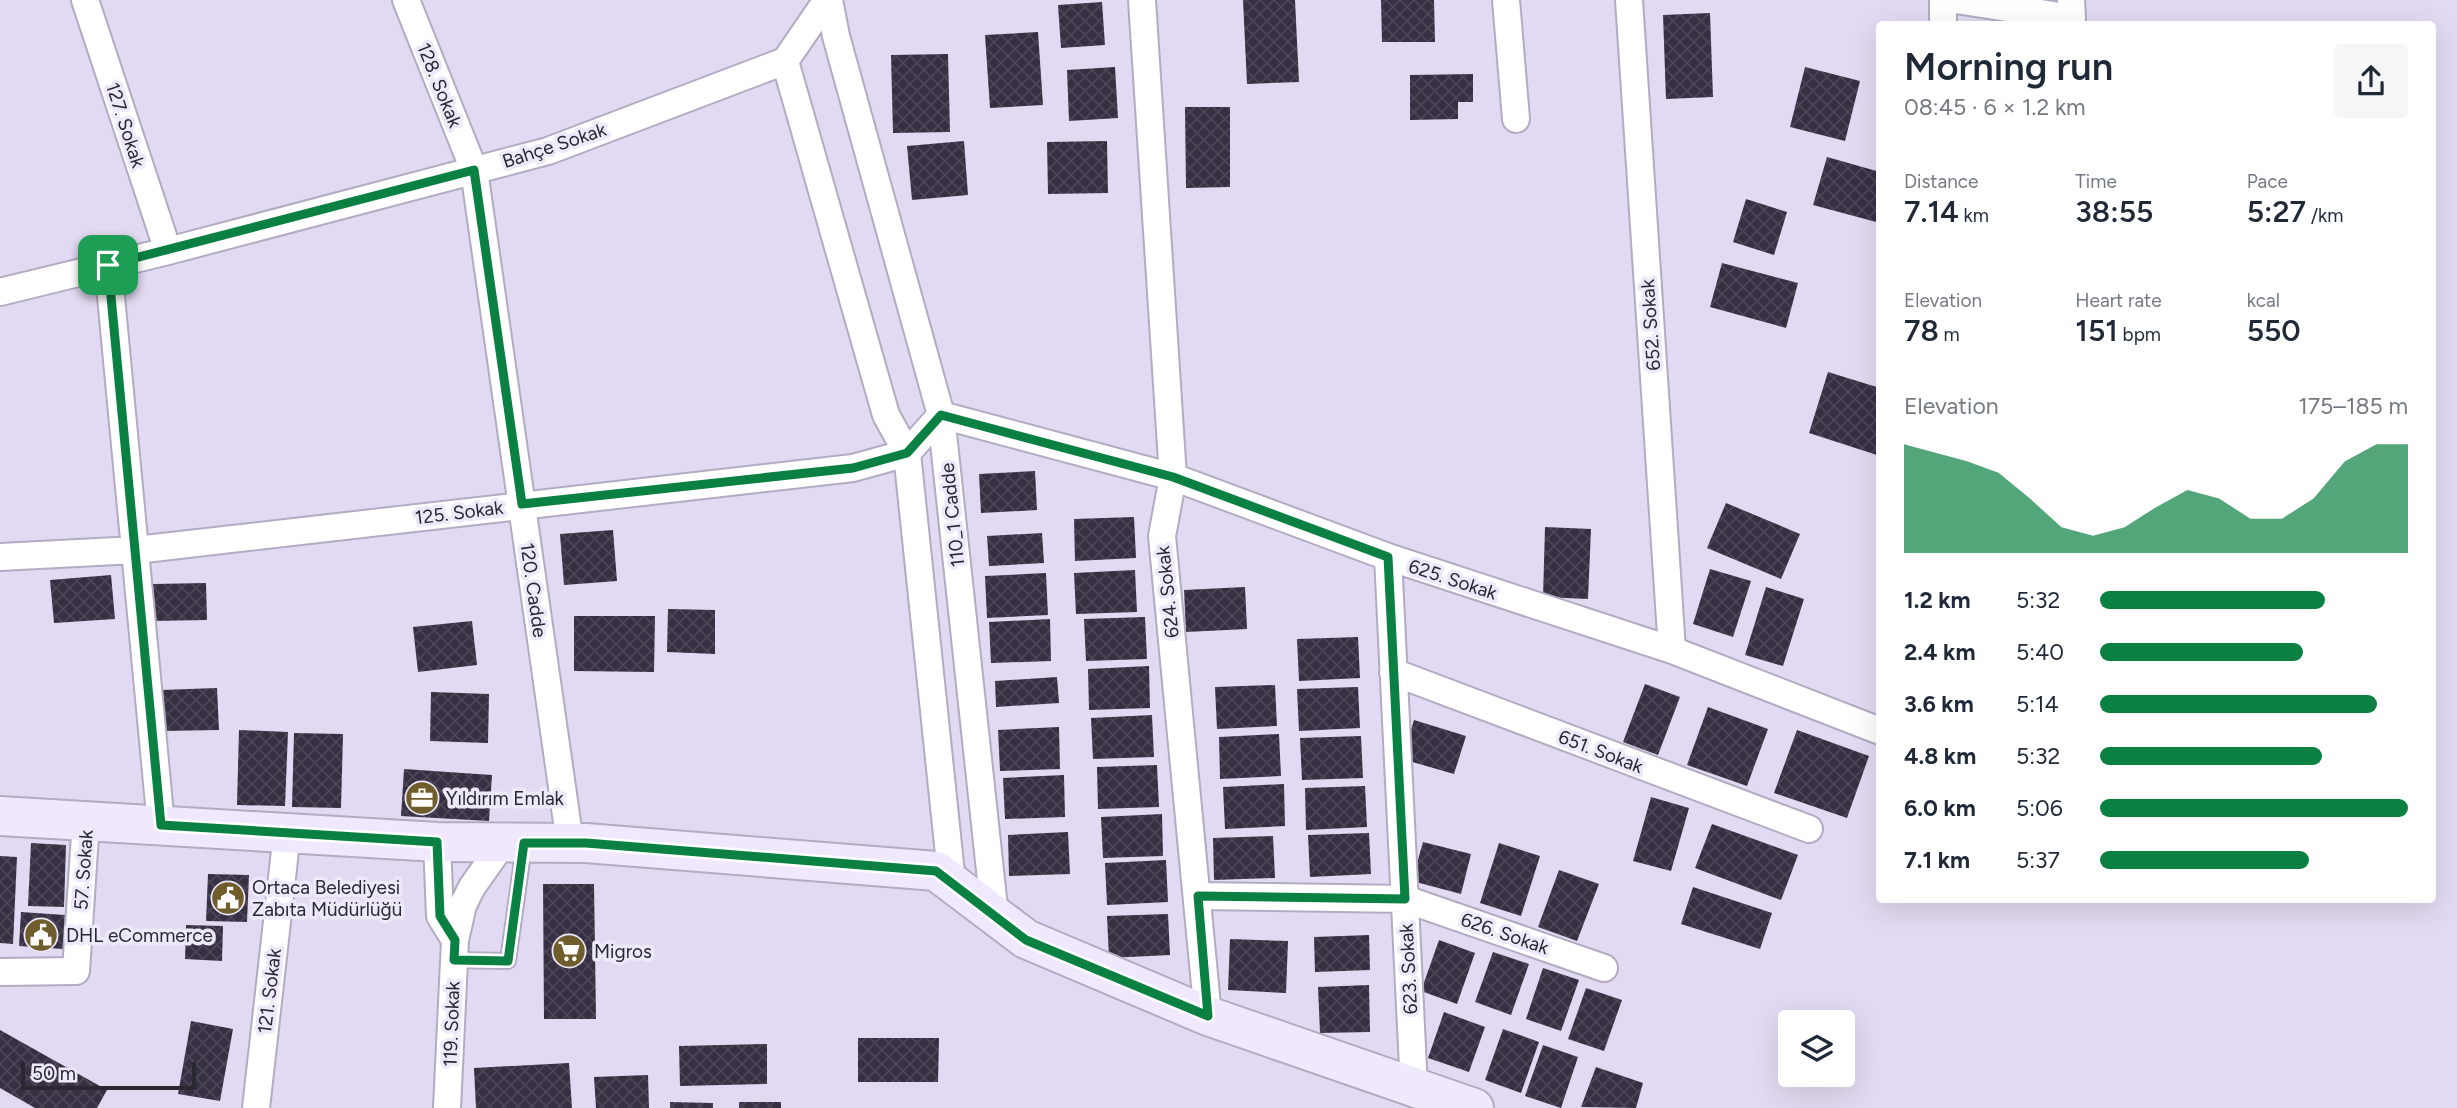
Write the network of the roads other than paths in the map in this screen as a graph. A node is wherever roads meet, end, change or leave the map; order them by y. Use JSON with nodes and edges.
{"nodes":[{"id":1,"x":85,"y":0,"type":"edge"},
{"id":2,"x":406,"y":0,"type":"edge"},
{"id":3,"x":828,"y":0,"type":"edge"},
{"id":4,"x":1142,"y":0,"type":"edge"},
{"id":5,"x":1506,"y":0,"type":"edge"},
{"id":6,"x":1629,"y":0,"type":"edge"},
{"id":7,"x":1943,"y":0,"type":"edge"},
{"id":8,"x":1956,"y":0,"type":"edge"},
{"id":9,"x":2071,"y":9,"type":"edge"},
{"id":10,"x":1943,"y":21,"type":"edge"},
{"id":11,"x":785,"y":61,"type":"junction"},
{"id":12,"x":1516,"y":120,"type":"dead end"},
{"id":13,"x":474,"y":170,"type":"junction"},
{"id":14,"x":168,"y":251,"type":"junction"},
{"id":15,"x":108,"y":265,"type":"junction"},
{"id":16,"x":0,"y":292,"type":"edge"},
{"id":17,"x":941,"y":415,"type":"junction"},
{"id":18,"x":907,"y":453,"type":"junction"},
{"id":19,"x":1173,"y":477,"type":"junction"},
{"id":20,"x":522,"y":504,"type":"junction"},
{"id":21,"x":136,"y":550,"type":"junction"},
{"id":22,"x":0,"y":557,"type":"edge"},
{"id":23,"x":1388,"y":557,"type":"junction"},
{"id":24,"x":1672,"y":650,"type":"junction"},
{"id":25,"x":1393,"y":673,"type":"junction"},
{"id":26,"x":1876,"y":729,"type":"edge"},
{"id":27,"x":0,"y":796,"type":"edge"},
{"id":28,"x":0,"y":816,"type":"edge"},
{"id":29,"x":86,"y":820,"type":"junction"},
{"id":30,"x":0,"y":824,"type":"edge"},
{"id":31,"x":161,"y":825,"type":"junction"},
{"id":32,"x":1809,"y":829,"type":"dead end"},
{"id":33,"x":288,"y":833,"type":"junction"},
{"id":34,"x":437,"y":842,"type":"junction"},
{"id":35,"x":514,"y":843,"type":"junction"},
{"id":36,"x":570,"y":843,"type":"junction"},
{"id":37,"x":952,"y":883,"type":"junction"},
{"id":38,"x":1198,"y":896,"type":"junction"},
{"id":39,"x":1405,"y":899,"type":"junction"},
{"id":40,"x":995,"y":917,"type":"junction"},
{"id":41,"x":454,"y":950,"type":"junction"},
{"id":42,"x":1604,"y":968,"type":"dead end"},
{"id":43,"x":0,"y":972,"type":"edge"},
{"id":44,"x":1208,"y":1016,"type":"junction"},
{"id":45,"x":1414,"y":1088,"type":"junction"},
{"id":46,"x":256,"y":1108,"type":"edge"},
{"id":47,"x":447,"y":1108,"type":"edge"},
{"id":48,"x":1474,"y":1108,"type":"edge"}],
"edges":[{"from":1,"to":14,"type":"street","name":"127. Sokak"},
{"from":2,"to":13,"type":"street","name":"128. Sokak"},
{"from":3,"to":11,"type":"street"},
{"from":3,"to":17,"type":"street","name":"110_1 Cadde"},
{"from":4,"to":19,"type":"street","name":"624. Sokak"},
{"from":5,"to":12,"type":"street"},
{"from":6,"to":24,"type":"street","name":"652. Sokak"},
{"from":7,"to":10,"type":"street"},
{"from":8,"to":9,"type":"street"},
{"from":11,"to":13,"type":"street","name":"Bahçe Sokak"},
{"from":11,"to":18,"type":"street","name":"110_1 Cadde"},
{"from":13,"to":14,"type":"street","name":"Bahçe Sokak"},
{"from":13,"to":20,"type":"street","name":"120. Cadde"},
{"from":14,"to":15,"type":"street","name":"Bahçe Sokak"},
{"from":15,"to":16,"type":"street","name":"Bahçe Sokak"},
{"from":15,"to":21,"type":"street"},
{"from":17,"to":18,"type":"street"},
{"from":17,"to":19,"type":"street","name":"625. Sokak"},
{"from":17,"to":40,"type":"street","name":"110_1 Cadde"},
{"from":18,"to":20,"type":"street","name":"125. Sokak"},
{"from":18,"to":37,"type":"street","name":"110_1 Cadde"},
{"from":19,"to":23,"type":"street","name":"625. Sokak"},
{"from":19,"to":38,"type":"street","name":"624. Sokak"},
{"from":20,"to":21,"type":"street","name":"125. Sokak"},
{"from":20,"to":36,"type":"street","name":"120. Cadde"},
{"from":21,"to":22,"type":"street","name":"125. Sokak"},
{"from":21,"to":31,"type":"street"},
{"from":23,"to":24,"type":"street","name":"625. Sokak"},
{"from":23,"to":25,"type":"street","name":"623. Sokak"},
{"from":24,"to":26,"type":"street","name":"625. Sokak"},
{"from":25,"to":32,"type":"street","name":"651. Sokak"},
{"from":25,"to":39,"type":"street","name":"623. Sokak"},
{"from":27,"to":29,"type":"street"},
{"from":28,"to":29,"type":"street"},
{"from":29,"to":30,"type":"street"},
{"from":29,"to":31,"type":"street"},
{"from":29,"to":43,"type":"street","name":"57. Sokak"},
{"from":31,"to":33,"type":"street"},
{"from":33,"to":34,"type":"street"},
{"from":33,"to":46,"type":"street","name":"121. Sokak"},
{"from":34,"to":35,"type":"street"},
{"from":34,"to":41,"type":"street"},
{"from":35,"to":36,"type":"street"},
{"from":35,"to":41,"type":"street","name":"119. Sokak"},
{"from":35,"to":41,"type":"lane"},
{"from":36,"to":37,"type":"street"},
{"from":37,"to":40,"type":"street"},
{"from":38,"to":39,"type":"street","name":"626. Sokak"},
{"from":38,"to":44,"type":"street","name":"624. Sokak"},
{"from":39,"to":42,"type":"street","name":"626. Sokak"},
{"from":39,"to":45,"type":"street","name":"623. Sokak"},
{"from":40,"to":44,"type":"street"},
{"from":41,"to":47,"type":"street","name":"119. Sokak"},
{"from":44,"to":45,"type":"street"},
{"from":45,"to":48,"type":"street"}]}
